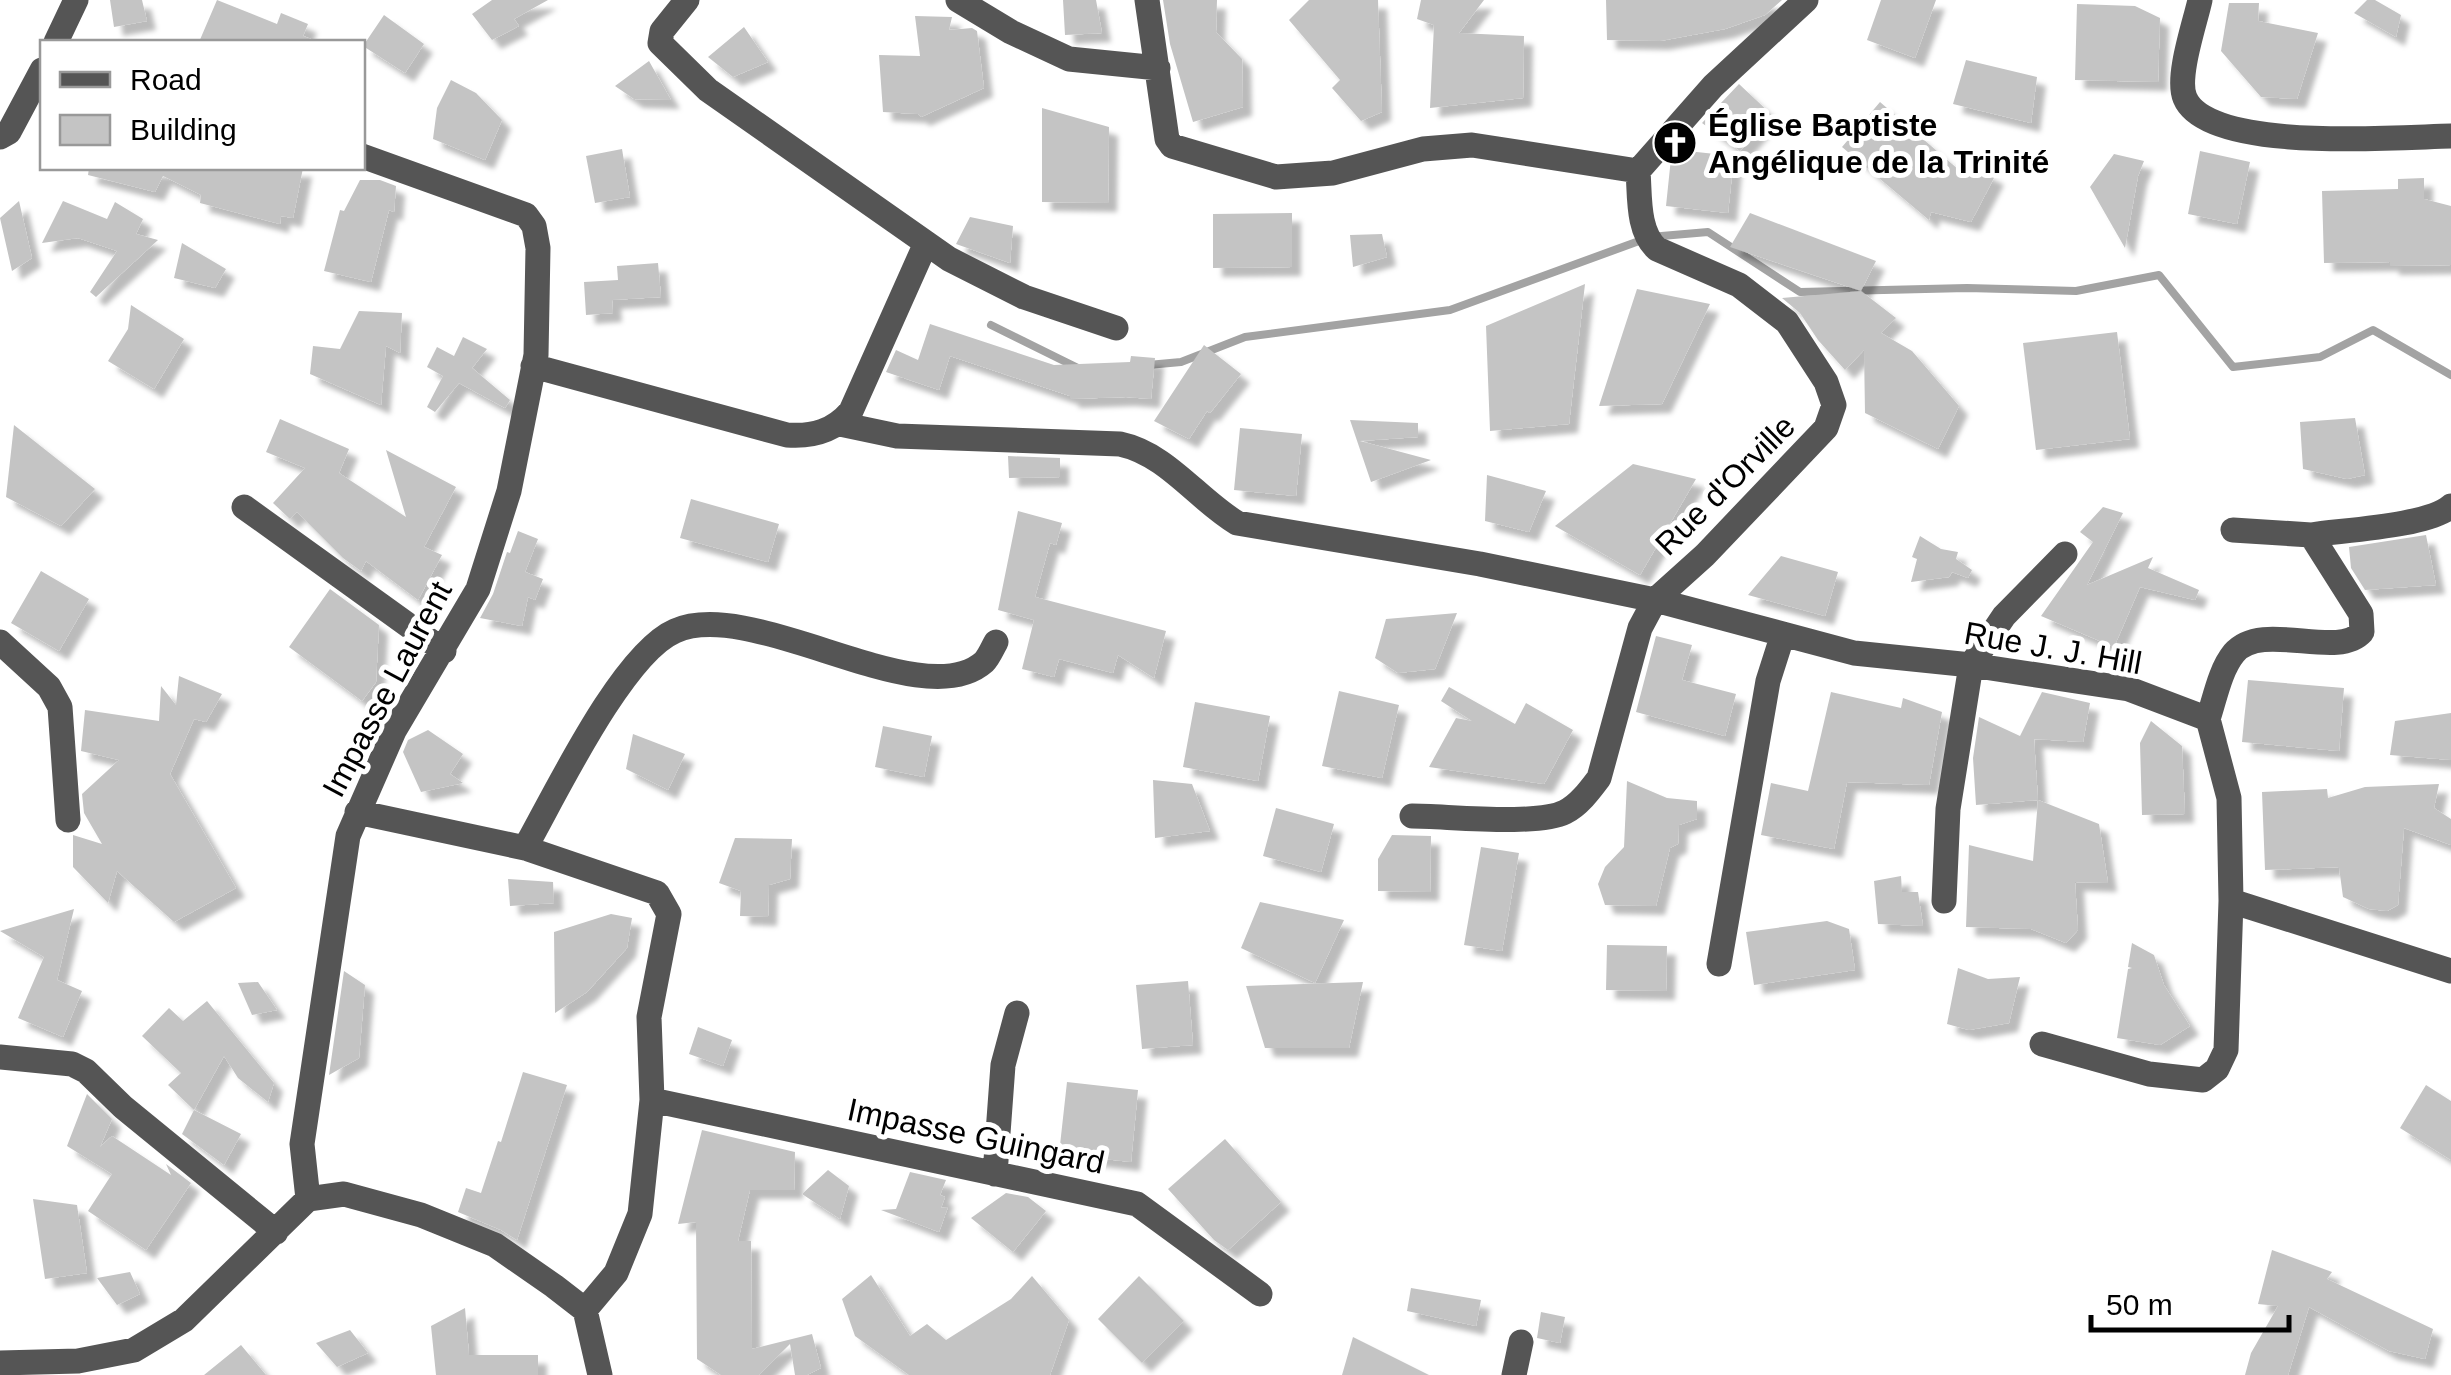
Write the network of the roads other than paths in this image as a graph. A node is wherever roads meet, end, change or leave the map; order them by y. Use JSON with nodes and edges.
{"nodes":[{"id":1,"x":76,"y":0,"type":"edge"},
{"id":2,"x":687,"y":0,"type":"edge"},
{"id":3,"x":958,"y":0,"type":"edge"},
{"id":4,"x":1147,"y":0,"type":"edge"},
{"id":5,"x":1806,"y":0,"type":"edge"},
{"id":6,"x":2200,"y":0,"type":"edge"},
{"id":7,"x":57,"y":40,"type":"edge"},
{"id":8,"x":1158,"y":68,"type":"junction"},
{"id":9,"x":40,"y":74,"type":"edge"},
{"id":10,"x":2451,"y":136,"type":"edge"},
{"id":11,"x":0,"y":137,"type":"edge"},
{"id":12,"x":365,"y":157,"type":"edge"},
{"id":13,"x":1638,"y":171,"type":"junction"},
{"id":14,"x":926,"y":243,"type":"junction"},
{"id":15,"x":1116,"y":328,"type":"dead end"},
{"id":16,"x":534,"y":366,"type":"junction"},
{"id":17,"x":840,"y":424,"type":"junction"},
{"id":18,"x":2451,"y":506,"type":"edge"},
{"id":19,"x":244,"y":507,"type":"dead end"},
{"id":20,"x":2233,"y":530,"type":"dead end"},
{"id":21,"x":2311,"y":535,"type":"junction"},
{"id":22,"x":2064,"y":554,"type":"dead end"},
{"id":23,"x":1655,"y":600,"type":"junction"},
{"id":24,"x":1782,"y":634,"type":"junction"},
{"id":25,"x":0,"y":642,"type":"edge"},
{"id":26,"x":996,"y":642,"type":"dead end"},
{"id":27,"x":444,"y":651,"type":"junction"},
{"id":28,"x":1971,"y":665,"type":"junction"},
{"id":29,"x":2208,"y":719,"type":"junction"},
{"id":30,"x":356,"y":812,"type":"junction"},
{"id":31,"x":1412,"y":816,"type":"dead end"},
{"id":32,"x":68,"y":820,"type":"dead end"},
{"id":33,"x":525,"y":848,"type":"junction"},
{"id":34,"x":1944,"y":900,"type":"dead end"},
{"id":35,"x":2231,"y":902,"type":"junction"},
{"id":36,"x":1720,"y":964,"type":"dead end"},
{"id":37,"x":2451,"y":971,"type":"edge"},
{"id":38,"x":1017,"y":1013,"type":"dead end"},
{"id":39,"x":2042,"y":1044,"type":"dead end"},
{"id":40,"x":0,"y":1056,"type":"edge"},
{"id":41,"x":652,"y":1100,"type":"junction"},
{"id":42,"x":995,"y":1174,"type":"junction"},
{"id":43,"x":308,"y":1200,"type":"junction"},
{"id":44,"x":276,"y":1232,"type":"junction"},
{"id":45,"x":1260,"y":1294,"type":"dead end"},
{"id":46,"x":585,"y":1310,"type":"junction"},
{"id":47,"x":1521,"y":1342,"type":"dead end"},
{"id":48,"x":0,"y":1363,"type":"edge"},
{"id":49,"x":600,"y":1375,"type":"edge"},
{"id":50,"x":1514,"y":1375,"type":"edge"}],
"edges":[{"from":1,"to":7,"type":"street"},
{"from":2,"to":14,"type":"street"},
{"from":3,"to":8,"type":"street"},
{"from":4,"to":8,"type":"street"},
{"from":5,"to":13,"type":"street"},
{"from":6,"to":10,"type":"street"},
{"from":8,"to":13,"type":"street"},
{"from":9,"to":11,"type":"street"},
{"from":12,"to":16,"type":"street","name":"Impasse Laurent"},
{"from":13,"to":23,"type":"street","name":"Rue d'Orville"},
{"from":14,"to":15,"type":"street"},
{"from":14,"to":17,"type":"street"},
{"from":16,"to":17,"type":"street"},
{"from":16,"to":27,"type":"street","name":"Impasse Laurent"},
{"from":17,"to":23,"type":"street","name":"Rue J. J. Hill"},
{"from":18,"to":21,"type":"street"},
{"from":19,"to":27,"type":"street"},
{"from":20,"to":21,"type":"street"},
{"from":21,"to":29,"type":"street"},
{"from":22,"to":28,"type":"street"},
{"from":23,"to":24,"type":"street","name":"Rue J. J. Hill"},
{"from":23,"to":31,"type":"street"},
{"from":24,"to":28,"type":"street","name":"Rue J. J. Hill"},
{"from":24,"to":36,"type":"street"},
{"from":25,"to":32,"type":"street"},
{"from":26,"to":33,"type":"street"},
{"from":27,"to":30,"type":"street","name":"Impasse Laurent"},
{"from":28,"to":29,"type":"street","name":"Rue J. J. Hill"},
{"from":28,"to":34,"type":"street"},
{"from":29,"to":35,"type":"street"},
{"from":30,"to":33,"type":"street"},
{"from":30,"to":43,"type":"street","name":"Impasse Laurent"},
{"from":33,"to":41,"type":"street"},
{"from":35,"to":37,"type":"street"},
{"from":35,"to":39,"type":"street"},
{"from":38,"to":42,"type":"street"},
{"from":40,"to":44,"type":"street"},
{"from":41,"to":42,"type":"street","name":"Impasse Guingard"},
{"from":41,"to":46,"type":"street"},
{"from":42,"to":45,"type":"street","name":"Impasse Guingard"},
{"from":43,"to":44,"type":"street"},
{"from":43,"to":46,"type":"street"},
{"from":44,"to":48,"type":"street"},
{"from":46,"to":49,"type":"street"},
{"from":47,"to":50,"type":"street"}]}
